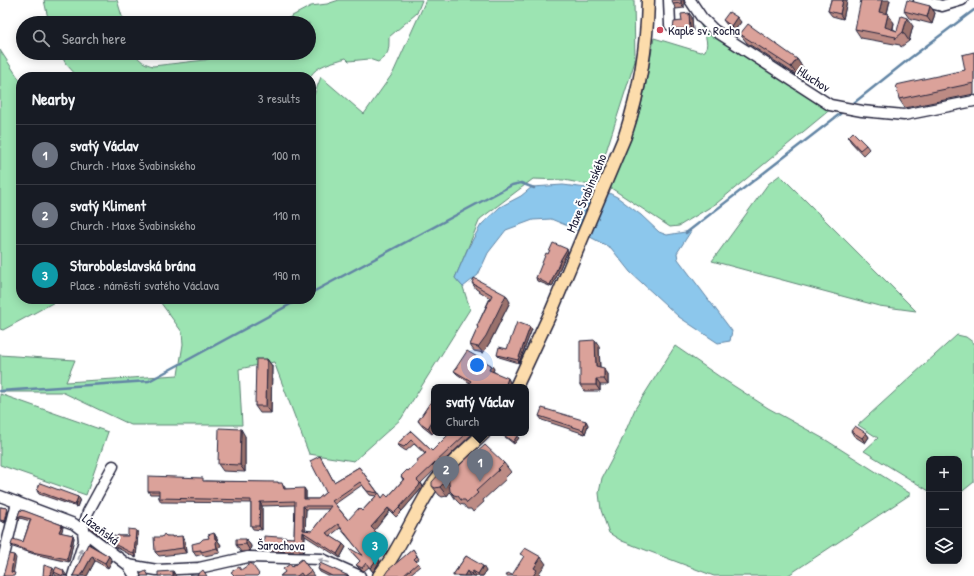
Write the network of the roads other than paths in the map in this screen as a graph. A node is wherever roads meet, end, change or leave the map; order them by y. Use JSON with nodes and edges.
{"nodes":[{"id":1,"x":648,"y":0,"type":"edge"},
{"id":2,"x":669,"y":0,"type":"edge"},
{"id":3,"x":690,"y":0,"type":"edge"},
{"id":4,"x":919,"y":0,"type":"edge"},
{"id":5,"x":962,"y":0,"type":"edge"},
{"id":6,"x":670,"y":25,"type":"dead end"},
{"id":7,"x":974,"y":101,"type":"edge"},
{"id":8,"x":517,"y":384,"type":"edge"},
{"id":9,"x":481,"y":436,"type":"edge"},
{"id":10,"x":112,"y":466,"type":"dead end"},
{"id":11,"x":0,"y":496,"type":"edge"},
{"id":12,"x":17,"y":502,"type":"junction"},
{"id":13,"x":83,"y":531,"type":"junction"},
{"id":14,"x":128,"y":565,"type":"junction"},
{"id":15,"x":199,"y":568,"type":"junction"},
{"id":16,"x":0,"y":572,"type":"edge"},
{"id":17,"x":72,"y":576,"type":"edge"},
{"id":18,"x":136,"y":576,"type":"edge"},
{"id":19,"x":190,"y":576,"type":"edge"},
{"id":20,"x":360,"y":576,"type":"edge"},
{"id":21,"x":378,"y":576,"type":"edge"}],
"edges":[{"from":1,"to":8,"type":"main road","name":"Maxe Švabinského"},
{"from":2,"to":6,"type":"street"},
{"from":3,"to":7,"type":"street","name":"Hluchov"},
{"from":4,"to":5,"type":"street"},
{"from":9,"to":21,"type":"main road"},
{"from":10,"to":13,"type":"street"},
{"from":11,"to":12,"type":"street","name":"Lázeňská"},
{"from":12,"to":13,"type":"street","name":"Lázeňská"},
{"from":12,"to":16,"type":"street"},
{"from":13,"to":14,"type":"street","name":"Lázeňská"},
{"from":17,"to":13,"type":"street","one_way":true},
{"from":14,"to":15,"type":"street","name":"Šarochova"},
{"from":14,"to":18,"type":"street","name":"Lázeňská"},
{"from":15,"to":19,"type":"street","name":"Šarochova"},
{"from":20,"to":15,"type":"street","name":"Šarochova","one_way":true}]}
